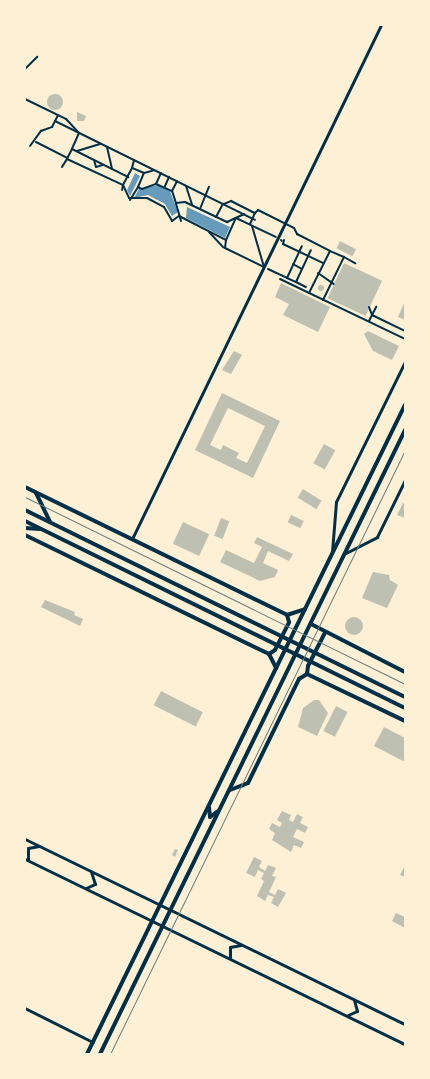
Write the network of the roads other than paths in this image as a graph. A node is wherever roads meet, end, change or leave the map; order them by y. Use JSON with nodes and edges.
{"nodes":[{"id":1,"x":381,"y":25,"type":"edge"},
{"id":2,"x":37,"y":57,"type":"dead end"},
{"id":3,"x":25,"y":69,"type":"edge"},
{"id":4,"x":25,"y":99,"type":"edge"},
{"id":5,"x":58,"y":115,"type":"junction"},
{"id":6,"x":67,"y":115,"type":"dead end"},
{"id":7,"x":66,"y":119,"type":"junction"},
{"id":8,"x":55,"y":121,"type":"junction"},
{"id":9,"x":63,"y":125,"type":"junction"},
{"id":10,"x":79,"y":133,"type":"junction"},
{"id":11,"x":36,"y":142,"type":"junction"},
{"id":12,"x":100,"y":144,"type":"junction"},
{"id":13,"x":30,"y":146,"type":"dead end"},
{"id":14,"x":107,"y":147,"type":"junction"},
{"id":15,"x":72,"y":149,"type":"junction"},
{"id":16,"x":77,"y":151,"type":"junction"},
{"id":17,"x":67,"y":158,"type":"junction"},
{"id":18,"x":94,"y":160,"type":"junction"},
{"id":19,"x":134,"y":160,"type":"junction"},
{"id":20,"x":99,"y":162,"type":"junction"},
{"id":21,"x":104,"y":165,"type":"junction"},
{"id":22,"x":62,"y":167,"type":"dead end"},
{"id":23,"x":96,"y":167,"type":"junction"},
{"id":24,"x":132,"y":168,"type":"junction"},
{"id":25,"x":111,"y":169,"type":"junction"},
{"id":26,"x":155,"y":170,"type":"junction"},
{"id":27,"x":94,"y":172,"type":"junction"},
{"id":28,"x":144,"y":173,"type":"junction"},
{"id":29,"x":161,"y":173,"type":"junction"},
{"id":30,"x":128,"y":177,"type":"junction"},
{"id":31,"x":169,"y":177,"type":"junction"},
{"id":32,"x":177,"y":181,"type":"junction"},
{"id":33,"x":156,"y":184,"type":"junction"},
{"id":34,"x":124,"y":186,"type":"junction"},
{"id":35,"x":186,"y":186,"type":"junction"},
{"id":36,"x":138,"y":187,"type":"junction"},
{"id":37,"x":209,"y":187,"type":"dead end"},
{"id":38,"x":164,"y":188,"type":"junction"},
{"id":39,"x":128,"y":189,"type":"dead end"},
{"id":40,"x":122,"y":190,"type":"dead end"},
{"id":41,"x":172,"y":191,"type":"junction"},
{"id":42,"x":206,"y":196,"type":"junction"},
{"id":43,"x":130,"y":199,"type":"junction"},
{"id":44,"x":176,"y":203,"type":"junction"},
{"id":45,"x":223,"y":204,"type":"junction"},
{"id":46,"x":192,"y":206,"type":"junction"},
{"id":47,"x":200,"y":209,"type":"junction"},
{"id":48,"x":256,"y":213,"type":"junction"},
{"id":49,"x":244,"y":214,"type":"junction"},
{"id":50,"x":179,"y":216,"type":"junction"},
{"id":51,"x":216,"y":217,"type":"junction"},
{"id":52,"x":236,"y":218,"type":"junction"},
{"id":53,"x":254,"y":219,"type":"junction"},
{"id":54,"x":181,"y":221,"type":"dead end"},
{"id":55,"x":285,"y":223,"type":"junction"},
{"id":56,"x":251,"y":225,"type":"junction"},
{"id":57,"x":208,"y":231,"type":"junction"},
{"id":58,"x":276,"y":237,"type":"dead end"},
{"id":59,"x":226,"y":240,"type":"junction"},
{"id":60,"x":282,"y":240,"type":"dead end"},
{"id":61,"x":302,"y":246,"type":"dead end"},
{"id":62,"x":223,"y":247,"type":"junction"},
{"id":63,"x":311,"y":250,"type":"dead end"},
{"id":64,"x":330,"y":251,"type":"junction"},
{"id":65,"x":299,"y":252,"type":"junction"},
{"id":66,"x":308,"y":256,"type":"junction"},
{"id":67,"x":344,"y":258,"type":"junction"},
{"id":68,"x":324,"y":263,"type":"junction"},
{"id":69,"x":355,"y":263,"type":"dead end"},
{"id":70,"x":293,"y":264,"type":"junction"},
{"id":71,"x":264,"y":267,"type":"junction"},
{"id":72,"x":268,"y":269,"type":"dead end"},
{"id":73,"x":302,"y":269,"type":"junction"},
{"id":74,"x":318,"y":273,"type":"junction"},
{"id":75,"x":286,"y":278,"type":"junction"},
{"id":76,"x":280,"y":279,"type":"dead end"},
{"id":77,"x":305,"y":281,"type":"dead end"},
{"id":78,"x":296,"y":282,"type":"junction"},
{"id":79,"x":333,"y":282,"type":"junction"},
{"id":80,"x":303,"y":286,"type":"junction"},
{"id":81,"x":306,"y":287,"type":"dead end"},
{"id":82,"x":309,"y":293,"type":"junction"},
{"id":83,"x":323,"y":300,"type":"junction"},
{"id":84,"x":369,"y":307,"type":"dead end"},
{"id":85,"x":376,"y":307,"type":"dead end"},
{"id":86,"x":372,"y":315,"type":"junction"},
{"id":87,"x":369,"y":322,"type":"junction"},
{"id":88,"x":405,"y":331,"type":"edge"},
{"id":89,"x":405,"y":340,"type":"edge"},
{"id":90,"x":405,"y":362,"type":"edge"},
{"id":91,"x":405,"y":405,"type":"edge"},
{"id":92,"x":405,"y":430,"type":"edge"},
{"id":93,"x":405,"y":480,"type":"edge"},
{"id":94,"x":25,"y":487,"type":"edge"},
{"id":95,"x":36,"y":492,"type":"junction"},
{"id":96,"x":25,"y":510,"type":"edge"},
{"id":97,"x":25,"y":521,"type":"edge"},
{"id":98,"x":50,"y":522,"type":"junction"},
{"id":99,"x":25,"y":528,"type":"edge"},
{"id":100,"x":45,"y":530,"type":"junction"},
{"id":101,"x":25,"y":535,"type":"edge"},
{"id":102,"x":132,"y":538,"type":"junction"},
{"id":103,"x":346,"y":553,"type":"junction"},
{"id":104,"x":332,"y":555,"type":"junction"},
{"id":105,"x":306,"y":609,"type":"junction"},
{"id":106,"x":287,"y":615,"type":"junction"},
{"id":107,"x":311,"y":624,"type":"junction"},
{"id":108,"x":324,"y":635,"type":"junction"},
{"id":109,"x":270,"y":654,"type":"junction"},
{"id":110,"x":276,"y":668,"type":"junction"},
{"id":111,"x":405,"y":672,"type":"edge"},
{"id":112,"x":308,"y":674,"type":"junction"},
{"id":113,"x":405,"y":697,"type":"edge"},
{"id":114,"x":405,"y":708,"type":"edge"},
{"id":115,"x":405,"y":721,"type":"edge"},
{"id":116,"x":229,"y":790,"type":"junction"},
{"id":117,"x":210,"y":802,"type":"junction"},
{"id":118,"x":220,"y":809,"type":"junction"},
{"id":119,"x":25,"y":839,"type":"edge"},
{"id":120,"x":40,"y":846,"type":"junction"},
{"id":121,"x":25,"y":859,"type":"edge"},
{"id":122,"x":34,"y":863,"type":"junction"},
{"id":123,"x":91,"y":872,"type":"junction"},
{"id":124,"x":85,"y":888,"type":"junction"},
{"id":125,"x":160,"y":904,"type":"junction"},
{"id":126,"x":170,"y":910,"type":"junction"},
{"id":127,"x":152,"y":922,"type":"junction"},
{"id":128,"x":162,"y":926,"type":"junction"},
{"id":129,"x":242,"y":945,"type":"junction"},
{"id":130,"x":232,"y":960,"type":"junction"},
{"id":131,"x":352,"y":997,"type":"junction"},
{"id":132,"x":25,"y":1008,"type":"edge"},
{"id":133,"x":345,"y":1015,"type":"junction"},
{"id":134,"x":405,"y":1024,"type":"edge"},
{"id":135,"x":93,"y":1042,"type":"junction"},
{"id":136,"x":405,"y":1044,"type":"edge"},
{"id":137,"x":87,"y":1054,"type":"edge"},
{"id":138,"x":100,"y":1054,"type":"edge"}],
"edges":[{"from":1,"to":55,"type":"street"},
{"from":2,"to":3,"type":"street"},
{"from":4,"to":5,"type":"street"},
{"from":5,"to":7,"type":"street"},
{"from":5,"to":8,"type":"street"},
{"from":6,"to":7,"type":"street"},
{"from":7,"to":9,"type":"street"},
{"from":7,"to":10,"type":"street"},
{"from":8,"to":9,"type":"street"},
{"from":8,"to":11,"type":"street"},
{"from":9,"to":10,"type":"street"},
{"from":10,"to":12,"type":"street"},
{"from":10,"to":15,"type":"street"},
{"from":11,"to":13,"type":"street"},
{"from":11,"to":17,"type":"street"},
{"from":12,"to":14,"type":"street"},
{"from":12,"to":16,"type":"street"},
{"from":14,"to":19,"type":"street"},
{"from":14,"to":25,"type":"street"},
{"from":15,"to":16,"type":"street"},
{"from":15,"to":17,"type":"street"},
{"from":16,"to":18,"type":"street"},
{"from":17,"to":22,"type":"street"},
{"from":17,"to":27,"type":"street"},
{"from":18,"to":20,"type":"street"},
{"from":18,"to":23,"type":"street"},
{"from":19,"to":24,"type":"street"},
{"from":19,"to":26,"type":"street"},
{"from":20,"to":21,"type":"street"},
{"from":20,"to":23,"type":"street"},
{"from":21,"to":23,"type":"street"},
{"from":21,"to":25,"type":"street"},
{"from":23,"to":27,"type":"street"},
{"from":24,"to":28,"type":"street"},
{"from":24,"to":30,"type":"street"},
{"from":25,"to":30,"type":"street"},
{"from":26,"to":28,"type":"street"},
{"from":26,"to":29,"type":"street"},
{"from":27,"to":34,"type":"street"},
{"from":28,"to":36,"type":"street"},
{"from":29,"to":31,"type":"street"},
{"from":29,"to":33,"type":"street"},
{"from":30,"to":34,"type":"street"},
{"from":31,"to":32,"type":"street"},
{"from":31,"to":38,"type":"street"},
{"from":32,"to":35,"type":"street"},
{"from":32,"to":41,"type":"street"},
{"from":33,"to":36,"type":"street"},
{"from":33,"to":38,"type":"street"},
{"from":34,"to":39,"type":"street"},
{"from":34,"to":40,"type":"street"},
{"from":34,"to":43,"type":"street"},
{"from":35,"to":42,"type":"street"},
{"from":35,"to":46,"type":"street"},
{"from":36,"to":43,"type":"street"},
{"from":37,"to":42,"type":"street"},
{"from":38,"to":41,"type":"street"},
{"from":41,"to":44,"type":"street"},
{"from":42,"to":45,"type":"street"},
{"from":42,"to":47,"type":"street"},
{"from":43,"to":50,"type":"street"},
{"from":44,"to":46,"type":"street"},
{"from":44,"to":50,"type":"street"},
{"from":45,"to":48,"type":"street"},
{"from":45,"to":49,"type":"street"},
{"from":45,"to":51,"type":"street"},
{"from":46,"to":47,"type":"street"},
{"from":47,"to":51,"type":"street"},
{"from":48,"to":53,"type":"street"},
{"from":48,"to":55,"type":"street"},
{"from":49,"to":52,"type":"street"},
{"from":49,"to":53,"type":"street"},
{"from":50,"to":54,"type":"street"},
{"from":50,"to":57,"type":"street"},
{"from":51,"to":52,"type":"street"},
{"from":52,"to":56,"type":"street"},
{"from":52,"to":59,"type":"street"},
{"from":53,"to":56,"type":"street"},
{"from":55,"to":64,"type":"street"},
{"from":55,"to":71,"type":"street"},
{"from":56,"to":58,"type":"street"},
{"from":56,"to":71,"type":"street"},
{"from":57,"to":59,"type":"street"},
{"from":57,"to":62,"type":"street"},
{"from":59,"to":62,"type":"street"},
{"from":60,"to":65,"type":"street"},
{"from":61,"to":65,"type":"street"},
{"from":62,"to":71,"type":"street"},
{"from":63,"to":66,"type":"street"},
{"from":64,"to":67,"type":"street"},
{"from":64,"to":68,"type":"street"},
{"from":65,"to":66,"type":"street"},
{"from":65,"to":70,"type":"street"},
{"from":66,"to":68,"type":"street"},
{"from":66,"to":73,"type":"street"},
{"from":67,"to":69,"type":"street"},
{"from":67,"to":79,"type":"street"},
{"from":68,"to":74,"type":"street"},
{"from":70,"to":73,"type":"street"},
{"from":70,"to":75,"type":"street"},
{"from":71,"to":102,"type":"street"},
{"from":72,"to":75,"type":"street"},
{"from":73,"to":78,"type":"street"},
{"from":74,"to":79,"type":"street"},
{"from":74,"to":82,"type":"street"},
{"from":75,"to":78,"type":"street"},
{"from":76,"to":82,"type":"street"},
{"from":77,"to":80,"type":"street"},
{"from":78,"to":80,"type":"street"},
{"from":79,"to":83,"type":"street"},
{"from":80,"to":81,"type":"street"},
{"from":82,"to":83,"type":"street"},
{"from":83,"to":87,"type":"street"},
{"from":84,"to":86,"type":"street"},
{"from":85,"to":86,"type":"street"},
{"from":86,"to":87,"type":"street"},
{"from":86,"to":88,"type":"street"},
{"from":87,"to":89,"type":"street"},
{"from":90,"to":104,"type":"street"},
{"from":91,"to":104,"type":"main road"},
{"from":92,"to":103,"type":"main road"},
{"from":93,"to":103,"type":"street"},
{"from":94,"to":95,"type":"main road"},
{"from":95,"to":98,"type":"main road"},
{"from":95,"to":102,"type":"main road"},
{"from":96,"to":98,"type":"main road"},
{"from":97,"to":100,"type":"main road"},
{"from":98,"to":113,"type":"main road"},
{"from":99,"to":100,"type":"main road"},
{"from":100,"to":114,"type":"main road"},
{"from":101,"to":109,"type":"main road"},
{"from":102,"to":106,"type":"main road"},
{"from":103,"to":107,"type":"main road"},
{"from":104,"to":105,"type":"main road"},
{"from":105,"to":106,"type":"main road"},
{"from":105,"to":110,"type":"main road"},
{"from":106,"to":109,"type":"main road"},
{"from":107,"to":108,"type":"main road"},
{"from":107,"to":116,"type":"main road"},
{"from":108,"to":111,"type":"main road"},
{"from":108,"to":112,"type":"main road"},
{"from":109,"to":110,"type":"main road"},
{"from":110,"to":117,"type":"main road"},
{"from":112,"to":115,"type":"main road"},
{"from":112,"to":116,"type":"main road"},
{"from":116,"to":118,"type":"main road"},
{"from":117,"to":118,"type":"main road"},
{"from":117,"to":125,"type":"main road"},
{"from":118,"to":126,"type":"main road"},
{"from":119,"to":120,"type":"street"},
{"from":120,"to":122,"type":"street"},
{"from":120,"to":123,"type":"street"},
{"from":121,"to":122,"type":"street"},
{"from":122,"to":124,"type":"street"},
{"from":123,"to":124,"type":"street"},
{"from":123,"to":125,"type":"street"},
{"from":124,"to":127,"type":"street"},
{"from":125,"to":126,"type":"street"},
{"from":125,"to":127,"type":"main road"},
{"from":126,"to":128,"type":"main road"},
{"from":126,"to":129,"type":"street"},
{"from":127,"to":128,"type":"street"},
{"from":127,"to":135,"type":"main road"},
{"from":128,"to":130,"type":"street"},
{"from":128,"to":138,"type":"main road"},
{"from":129,"to":130,"type":"street"},
{"from":129,"to":131,"type":"street"},
{"from":130,"to":133,"type":"street"},
{"from":131,"to":133,"type":"street"},
{"from":131,"to":134,"type":"street"},
{"from":132,"to":135,"type":"street"},
{"from":133,"to":136,"type":"street"},
{"from":135,"to":137,"type":"main road"}]}
